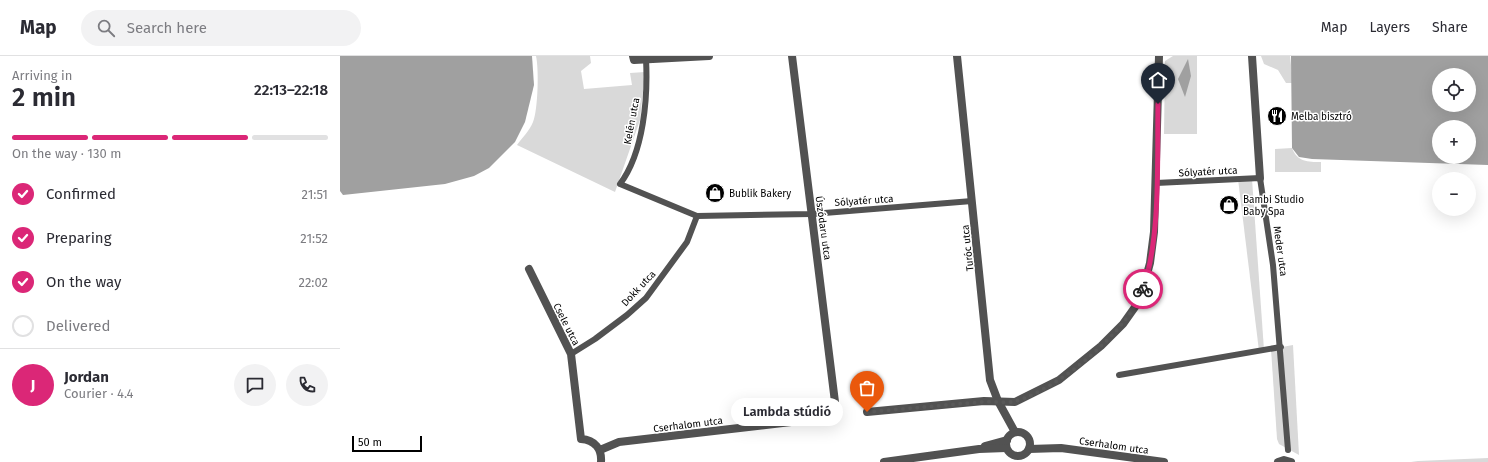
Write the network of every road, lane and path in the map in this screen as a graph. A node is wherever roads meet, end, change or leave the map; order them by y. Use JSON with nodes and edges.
{"nodes":[{"id":1,"x":709,"y":56,"type":"edge"},
{"id":2,"x":792,"y":56,"type":"edge"},
{"id":3,"x":957,"y":56,"type":"edge"},
{"id":4,"x":1159,"y":56,"type":"edge"},
{"id":5,"x":1252,"y":56,"type":"edge"},
{"id":6,"x":634,"y":58,"type":"edge"},
{"id":7,"x":646,"y":59,"type":"junction"},
{"id":8,"x":1260,"y":178,"type":"junction"},
{"id":9,"x":1156,"y":183,"type":"junction"},
{"id":10,"x":620,"y":184,"type":"joint"},
{"id":11,"x":972,"y":201,"type":"junction"},
{"id":12,"x":812,"y":214,"type":"junction"},
{"id":13,"x":697,"y":216,"type":"junction"},
{"id":14,"x":529,"y":269,"type":"dead end"},
{"id":15,"x":1281,"y":347,"type":"junction"},
{"id":16,"x":571,"y":354,"type":"junction"},
{"id":17,"x":1119,"y":375,"type":"dead end"},
{"id":18,"x":998,"y":401,"type":"junction"},
{"id":19,"x":834,"y":402,"type":"dead end"},
{"id":20,"x":867,"y":412,"type":"dead end"},
{"id":21,"x":808,"y":420,"type":"dead end"},
{"id":22,"x":1015,"y":432,"type":"junction"},
{"id":23,"x":1030,"y":441,"type":"junction"},
{"id":24,"x":1006,"y":444,"type":"junction"},
{"id":25,"x":1061,"y":448,"type":"junction"},
{"id":26,"x":1029,"y":449,"type":"junction"},
{"id":27,"x":600,"y":450,"type":"junction"},
{"id":28,"x":1288,"y":450,"type":"dead end"},
{"id":29,"x":1023,"y":459,"type":"edge"},
{"id":30,"x":602,"y":462,"type":"edge"},
{"id":31,"x":884,"y":462,"type":"edge"},
{"id":32,"x":1164,"y":462,"type":"edge"},
{"id":33,"x":1278,"y":462,"type":"edge"},
{"id":34,"x":1291,"y":462,"type":"edge"}],
"edges":[{"from":1,"to":7,"type":"street"},
{"from":2,"to":12,"type":"street","name":"Úszódaru utca"},
{"from":3,"to":11,"type":"street","name":"Turóc utca"},
{"from":4,"to":9,"type":"street"},
{"from":5,"to":8,"type":"street","name":"Meder utca"},
{"from":6,"to":7,"type":"street"},
{"from":7,"to":10,"type":"street","name":"Kelén utca"},
{"from":8,"to":9,"type":"street","name":"Sólyatér utca"},
{"from":8,"to":15,"type":"street","name":"Meder utca"},
{"from":9,"to":18,"type":"street"},
{"from":10,"to":13,"type":"street","name":"Sólyatér utca"},
{"from":11,"to":12,"type":"street","name":"Sólyatér utca"},
{"from":11,"to":18,"type":"street","name":"Turóc utca"},
{"from":12,"to":13,"type":"street","name":"Sólyatér utca"},
{"from":12,"to":19,"type":"street","name":"Úszódaru utca"},
{"from":13,"to":16,"type":"street","name":"Dokk utca"},
{"from":14,"to":16,"type":"street","name":"Csele utca"},
{"from":15,"to":17,"type":"street"},
{"from":15,"to":28,"type":"street","name":"Meder utca"},
{"from":16,"to":27,"type":"street","name":"Csele utca"},
{"from":18,"to":20,"type":"street"},
{"from":18,"to":22,"type":"street","name":"Turóc utca"},
{"from":21,"to":27,"type":"street","name":"Cserhalom utca"},
{"from":22,"to":23,"type":"street"},
{"from":22,"to":24,"type":"street"},
{"from":23,"to":25,"type":"street","name":"Cserhalom utca"},
{"from":23,"to":26,"type":"street"},
{"from":24,"to":29,"type":"street"},
{"from":24,"to":31,"type":"street"},
{"from":25,"to":26,"type":"street","name":"Cserhalom utca"},
{"from":25,"to":32,"type":"street","name":"Cserhalom utca"},
{"from":26,"to":29,"type":"street"},
{"from":27,"to":30,"type":"street"},
{"from":33,"to":34,"type":"street"}]}
